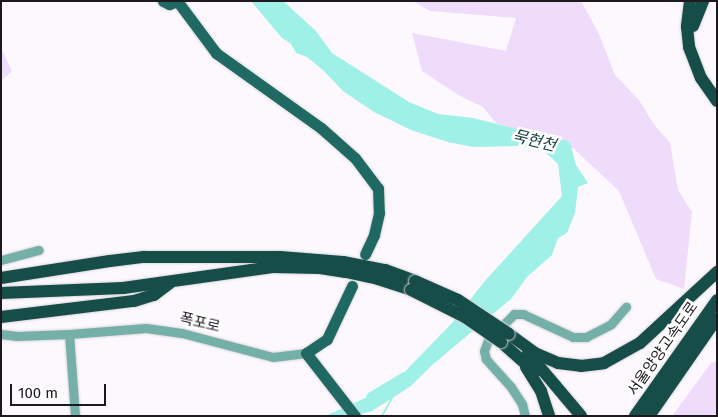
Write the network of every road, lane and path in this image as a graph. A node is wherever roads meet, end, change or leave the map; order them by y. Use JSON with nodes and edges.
{"nodes":[{"id":1,"x":163,"y":1,"type":"edge"},
{"id":2,"x":679,"y":1,"type":"edge"},
{"id":3,"x":690,"y":1,"type":"edge"},
{"id":4,"x":696,"y":1,"type":"edge"},
{"id":5,"x":703,"y":1,"type":"edge"},
{"id":6,"x":178,"y":2,"type":"edge"},
{"id":7,"x":693,"y":26,"type":"junction"},
{"id":8,"x":689,"y":47,"type":"junction"},
{"id":9,"x":717,"y":91,"type":"edge"},
{"id":10,"x":717,"y":101,"type":"edge"},
{"id":11,"x":39,"y":250,"type":"dead end"},
{"id":12,"x":365,"y":254,"type":"dead end"},
{"id":13,"x":1,"y":260,"type":"edge"},
{"id":14,"x":717,"y":272,"type":"edge"},
{"id":15,"x":1,"y":278,"type":"edge"},
{"id":16,"x":171,"y":281,"type":"junction"},
{"id":17,"x":352,"y":286,"type":"dead end"},
{"id":18,"x":413,"y":286,"type":"junction"},
{"id":19,"x":1,"y":293,"type":"edge"},
{"id":20,"x":717,"y":300,"type":"edge"},
{"id":21,"x":626,"y":307,"type":"dead end"},
{"id":22,"x":1,"y":317,"type":"edge"},
{"id":23,"x":717,"y":318,"type":"edge"},
{"id":24,"x":1,"y":334,"type":"edge"},
{"id":25,"x":69,"y":334,"type":"junction"},
{"id":26,"x":505,"y":338,"type":"junction"},
{"id":27,"x":306,"y":353,"type":"junction"},
{"id":28,"x":517,"y":355,"type":"junction"},
{"id":29,"x":75,"y":416,"type":"edge"},
{"id":30,"x":355,"y":416,"type":"edge"},
{"id":31,"x":525,"y":416,"type":"edge"},
{"id":32,"x":549,"y":416,"type":"edge"},
{"id":33,"x":572,"y":416,"type":"edge"},
{"id":34,"x":581,"y":416,"type":"edge"},
{"id":35,"x":635,"y":416,"type":"edge"},
{"id":36,"x":649,"y":416,"type":"edge"}],
"edges":[{"from":1,"to":6,"type":"main road"},
{"from":2,"to":8,"type":"highway"},
{"from":3,"to":8,"type":"highway"},
{"from":4,"to":7,"type":"highway"},
{"from":5,"to":7,"type":"highway"},
{"from":6,"to":12,"type":"main road"},
{"from":7,"to":9,"type":"highway"},
{"from":8,"to":10,"type":"highway"},
{"from":11,"to":13,"type":"street"},
{"from":14,"to":26,"type":"highway"},
{"from":15,"to":18,"type":"highway"},
{"from":16,"to":18,"type":"highway"},
{"from":16,"to":19,"type":"highway"},
{"from":16,"to":22,"type":"highway"},
{"from":17,"to":27,"type":"main road","name":"폭포로"},
{"from":18,"to":26,"type":"highway","bridge":true},
{"from":20,"to":35,"type":"highway","name":"서울양양고속도로"},
{"from":21,"to":31,"type":"street"},
{"from":23,"to":36,"type":"highway","name":"서울양양고속도로"},
{"from":24,"to":25,"type":"street","name":"폭포로"},
{"from":25,"to":27,"type":"street","name":"폭포로"},
{"from":25,"to":29,"type":"street"},
{"from":26,"to":28,"type":"highway"},
{"from":26,"to":34,"type":"highway"},
{"from":27,"to":30,"type":"main road"},
{"from":28,"to":32,"type":"highway"},
{"from":28,"to":33,"type":"highway"}]}
